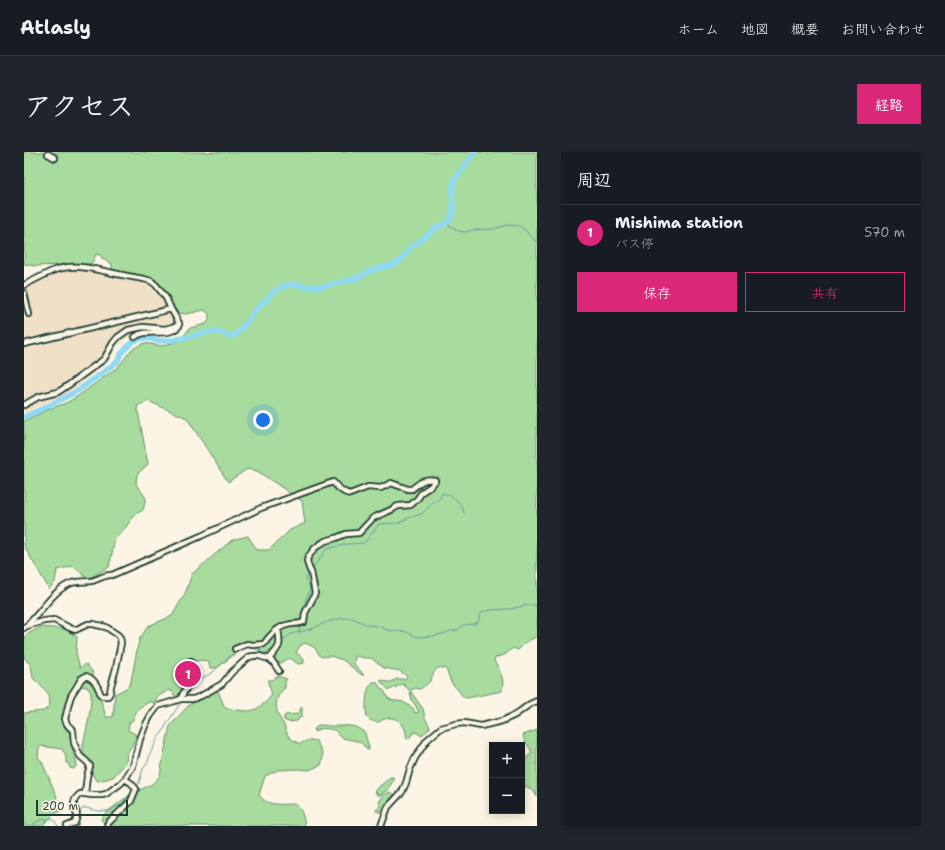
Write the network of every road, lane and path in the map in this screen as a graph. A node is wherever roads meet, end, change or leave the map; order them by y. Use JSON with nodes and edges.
{"nodes":[{"id":1,"x":48,"y":154,"type":"dead end"},
{"id":2,"x":55,"y":158,"type":"dead end"},
{"id":3,"x":24,"y":285,"type":"edge"},
{"id":4,"x":24,"y":293,"type":"edge"},
{"id":5,"x":171,"y":309,"type":"junction"},
{"id":6,"x":29,"y":314,"type":"dead end"},
{"id":7,"x":179,"y":325,"type":"junction"},
{"id":8,"x":135,"y":337,"type":"dead end"},
{"id":9,"x":24,"y":344,"type":"edge"},
{"id":10,"x":24,"y":405,"type":"edge"},
{"id":11,"x":25,"y":627,"type":"edge"},
{"id":12,"x":278,"y":629,"type":"junction"},
{"id":13,"x":235,"y":649,"type":"dead end"},
{"id":14,"x":269,"y":659,"type":"junction"},
{"id":15,"x":191,"y":661,"type":"dead end"},
{"id":16,"x":279,"y":672,"type":"dead end"},
{"id":17,"x":181,"y":699,"type":"junction"},
{"id":18,"x":537,"y":701,"type":"edge"},
{"id":19,"x":125,"y":780,"type":"junction"},
{"id":20,"x":85,"y":794,"type":"junction"},
{"id":21,"x":68,"y":826,"type":"edge"},
{"id":22,"x":106,"y":826,"type":"edge"},
{"id":23,"x":381,"y":826,"type":"edge"}],
"edges":[{"from":1,"to":2,"type":"street"},
{"from":3,"to":5,"type":"street"},
{"from":4,"to":6,"type":"street"},
{"from":5,"to":7,"type":"street"},
{"from":5,"to":9,"type":"street"},
{"from":7,"to":8,"type":"street"},
{"from":7,"to":10,"type":"street"},
{"from":11,"to":12,"type":"street"},
{"from":11,"to":20,"type":"street"},
{"from":12,"to":13,"type":"street"},
{"from":12,"to":14,"type":"street"},
{"from":14,"to":16,"type":"street"},
{"from":14,"to":17,"type":"street"},
{"from":15,"to":17,"type":"street"},
{"from":17,"to":19,"type":"street"},
{"from":18,"to":23,"type":"street"},
{"from":19,"to":20,"type":"street"},
{"from":19,"to":22,"type":"street"},
{"from":20,"to":21,"type":"street"}]}
